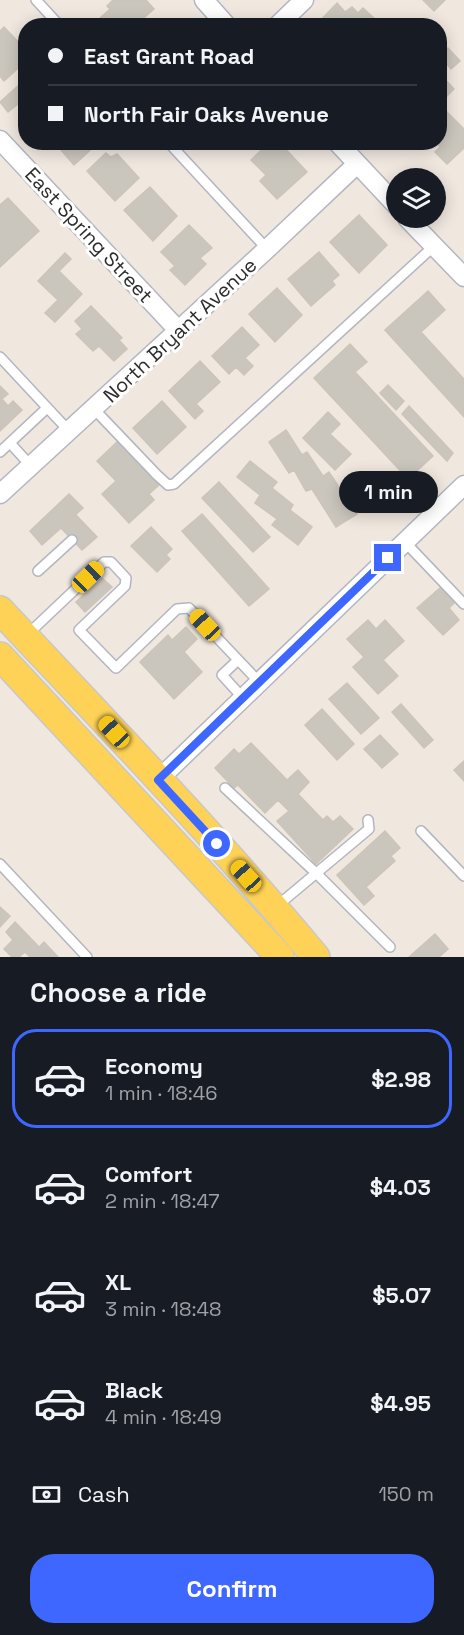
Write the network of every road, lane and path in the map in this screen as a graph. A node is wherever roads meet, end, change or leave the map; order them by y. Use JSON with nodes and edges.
{"nodes":[{"id":1,"x":36,"y":0,"type":"edge"},
{"id":2,"x":204,"y":0,"type":"edge"},
{"id":3,"x":304,"y":0,"type":"edge"},
{"id":4,"x":53,"y":18,"type":"edge"},
{"id":5,"x":221,"y":18,"type":"edge"},
{"id":6,"x":285,"y":18,"type":"edge"},
{"id":7,"x":0,"y":140,"type":"edge"},
{"id":8,"x":175,"y":150,"type":"edge"},
{"id":9,"x":344,"y":150,"type":"edge"},
{"id":10,"x":357,"y":164,"type":"junction"},
{"id":11,"x":386,"y":194,"type":"edge"},
{"id":12,"x":417,"y":228,"type":"edge"},
{"id":13,"x":434,"y":246,"type":"junction"},
{"id":14,"x":267,"y":249,"type":"junction"},
{"id":15,"x":464,"y":277,"type":"edge"},
{"id":16,"x":178,"y":331,"type":"junction"},
{"id":17,"x":0,"y":357,"type":"edge"},
{"id":18,"x":47,"y":408,"type":"junction"},
{"id":19,"x":94,"y":409,"type":"junction"},
{"id":20,"x":69,"y":431,"type":"junction"},
{"id":21,"x":10,"y":443,"type":"junction"},
{"id":22,"x":0,"y":452,"type":"edge"},
{"id":23,"x":31,"y":466,"type":"junction"},
{"id":24,"x":464,"y":485,"type":"edge"},
{"id":25,"x":1,"y":491,"type":"edge"},
{"id":26,"x":72,"y":540,"type":"dead end"},
{"id":27,"x":405,"y":542,"type":"junction"},
{"id":28,"x":38,"y":571,"type":"dead end"},
{"id":29,"x":464,"y":604,"type":"edge"},
{"id":30,"x":0,"y":610,"type":"edge"},
{"id":31,"x":25,"y":637,"type":"junction"},
{"id":32,"x":0,"y":657,"type":"edge"},
{"id":33,"x":238,"y":660,"type":"junction"},
{"id":34,"x":259,"y":682,"type":"junction"},
{"id":35,"x":243,"y":698,"type":"junction"},
{"id":36,"x":158,"y":780,"type":"junction"},
{"id":37,"x":225,"y":788,"type":"dead end"},
{"id":38,"x":368,"y":820,"type":"dead end"},
{"id":39,"x":421,"y":831,"type":"dead end"},
{"id":40,"x":0,"y":864,"type":"edge"},
{"id":41,"x":316,"y":873,"type":"junction"},
{"id":42,"x":464,"y":876,"type":"edge"},
{"id":43,"x":275,"y":908,"type":"junction"},
{"id":44,"x":390,"y":947,"type":"dead end"},
{"id":45,"x":87,"y":957,"type":"edge"},
{"id":46,"x":280,"y":957,"type":"edge"},
{"id":47,"x":316,"y":957,"type":"edge"}],
"edges":[{"from":1,"to":4,"type":"lane"},
{"from":2,"to":5,"type":"street"},
{"from":3,"to":6,"type":"street"},
{"from":7,"to":16,"type":"street","name":"East Spring Street"},
{"from":8,"to":14,"type":"lane"},
{"from":9,"to":10,"type":"street"},
{"from":10,"to":11,"type":"street"},
{"from":10,"to":14,"type":"street","name":"North Bryant Avenue"},
{"from":12,"to":13,"type":"street"},
{"from":13,"to":15,"type":"street"},
{"from":13,"to":19,"type":"lane"},
{"from":14,"to":16,"type":"street","name":"North Bryant Avenue"},
{"from":16,"to":19,"type":"street","name":"North Bryant Avenue"},
{"from":17,"to":18,"type":"lane"},
{"from":18,"to":20,"type":"lane"},
{"from":18,"to":21,"type":"lane"},
{"from":19,"to":20,"type":"street","name":"North Bryant Avenue"},
{"from":20,"to":23,"type":"street","name":"North Bryant Avenue"},
{"from":21,"to":22,"type":"lane"},
{"from":21,"to":23,"type":"lane"},
{"from":23,"to":25,"type":"street","name":"North Bryant Avenue"},
{"from":24,"to":27,"type":"street"},
{"from":26,"to":28,"type":"lane"},
{"from":27,"to":29,"type":"lane"},
{"from":27,"to":34,"type":"street"},
{"from":30,"to":31,"type":"main road"},
{"from":31,"to":33,"type":"lane"},
{"from":31,"to":36,"type":"main road"},
{"from":32,"to":46,"type":"main road"},
{"from":33,"to":34,"type":"lane"},
{"from":33,"to":35,"type":"lane"},
{"from":34,"to":35,"type":"street"},
{"from":35,"to":36,"type":"street"},
{"from":36,"to":43,"type":"main road"},
{"from":37,"to":41,"type":"lane"},
{"from":38,"to":41,"type":"lane"},
{"from":39,"to":42,"type":"lane"},
{"from":40,"to":45,"type":"lane"},
{"from":41,"to":43,"type":"lane"},
{"from":41,"to":44,"type":"lane"},
{"from":43,"to":47,"type":"main road"}]}
